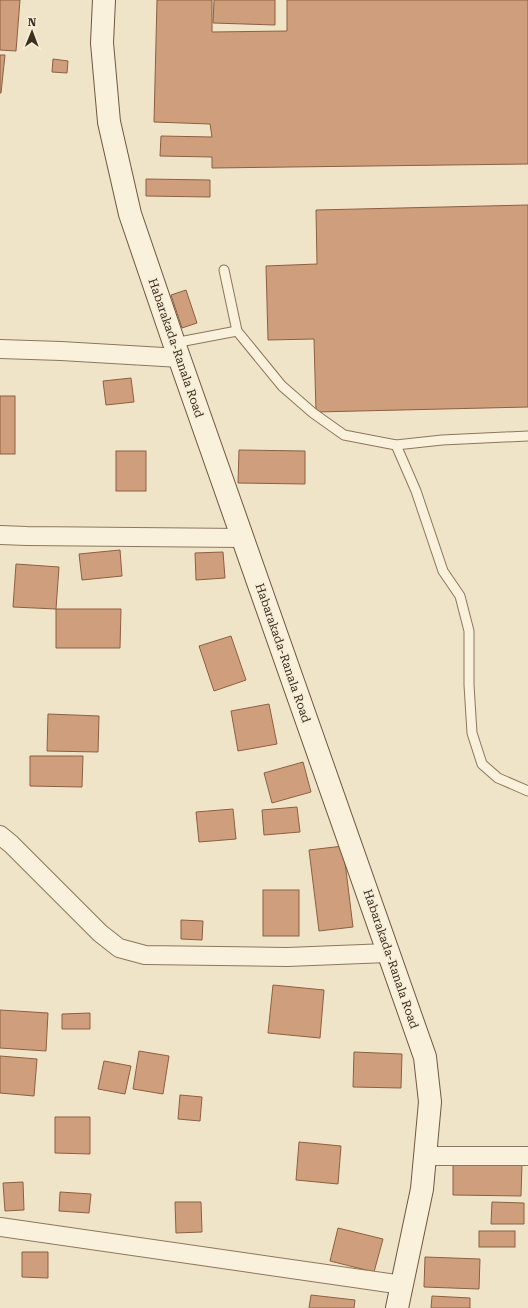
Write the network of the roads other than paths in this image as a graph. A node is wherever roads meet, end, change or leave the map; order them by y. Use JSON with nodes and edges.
{"nodes":[{"id":1,"x":104,"y":0,"type":"edge"},
{"id":2,"x":224,"y":270,"type":"dead end"},
{"id":3,"x":237,"y":331,"type":"junction"},
{"id":4,"x":0,"y":349,"type":"edge"},
{"id":5,"x":177,"y":351,"type":"junction"},
{"id":6,"x":528,"y":436,"type":"edge"},
{"id":7,"x":396,"y":445,"type":"junction"},
{"id":8,"x":0,"y":535,"type":"edge"},
{"id":9,"x":243,"y":538,"type":"junction"},
{"id":10,"x":528,"y":791,"type":"edge"},
{"id":11,"x":0,"y":835,"type":"edge"},
{"id":12,"x":388,"y":953,"type":"junction"},
{"id":13,"x":426,"y":1156,"type":"junction"},
{"id":14,"x":528,"y":1156,"type":"edge"},
{"id":15,"x":0,"y":1227,"type":"edge"},
{"id":16,"x":403,"y":1285,"type":"junction"},
{"id":17,"x":398,"y":1308,"type":"edge"}],
"edges":[{"from":1,"to":5,"type":"main road","name":"Habarakada-Ranala Road"},
{"from":2,"to":3,"type":"lane"},
{"from":3,"to":5,"type":"lane"},
{"from":3,"to":7,"type":"lane"},
{"from":4,"to":5,"type":"street"},
{"from":5,"to":9,"type":"main road","name":"Habarakada-Ranala Road"},
{"from":6,"to":7,"type":"lane"},
{"from":7,"to":10,"type":"lane"},
{"from":8,"to":9,"type":"street"},
{"from":9,"to":12,"type":"main road","name":"Habarakada-Ranala Road"},
{"from":11,"to":12,"type":"street"},
{"from":12,"to":13,"type":"main road","name":"Habarakada-Ranala Road"},
{"from":13,"to":14,"type":"street"},
{"from":13,"to":16,"type":"main road","name":"Habarakada-Ranala Road"},
{"from":15,"to":16,"type":"street"},
{"from":16,"to":17,"type":"main road","name":"Habarakada-Ranala Road"}]}
